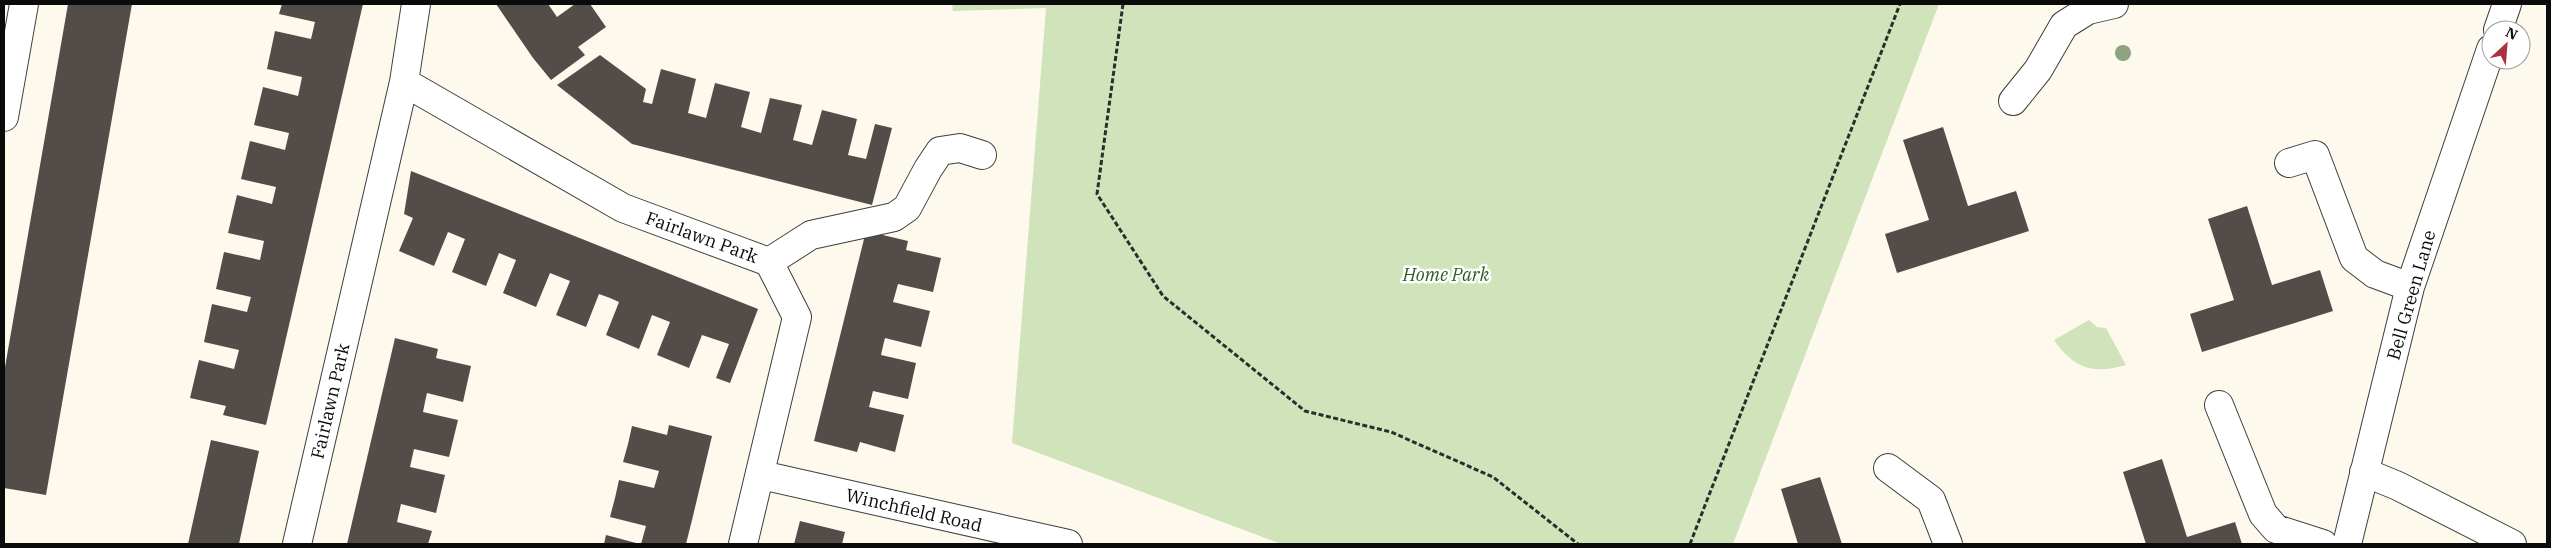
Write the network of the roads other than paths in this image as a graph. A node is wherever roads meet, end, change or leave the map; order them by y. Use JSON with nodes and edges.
{"nodes":[{"id":1,"x":24,"y":4,"type":"edge"},
{"id":2,"x":416,"y":4,"type":"edge"},
{"id":3,"x":2114,"y":4,"type":"edge"},
{"id":4,"x":2506,"y":4,"type":"edge"},
{"id":5,"x":2501,"y":20,"type":"edge"},
{"id":6,"x":2484,"y":70,"type":"edge"},
{"id":7,"x":404,"y":82,"type":"junction"},
{"id":8,"x":2013,"y":101,"type":"dead end"},
{"id":9,"x":4,"y":117,"type":"edge"},
{"id":10,"x":982,"y":155,"type":"dead end"},
{"id":11,"x":2289,"y":163,"type":"dead end"},
{"id":12,"x":769,"y":262,"type":"junction"},
{"id":13,"x":2410,"y":287,"type":"junction"},
{"id":14,"x":2220,"y":406,"type":"dead end"},
{"id":15,"x":1888,"y":468,"type":"dead end"},
{"id":16,"x":2364,"y":472,"type":"junction"},
{"id":17,"x":761,"y":475,"type":"junction"},
{"id":18,"x":297,"y":544,"type":"edge"},
{"id":19,"x":743,"y":544,"type":"edge"},
{"id":20,"x":1068,"y":544,"type":"edge"},
{"id":21,"x":1948,"y":544,"type":"edge"},
{"id":22,"x":2323,"y":544,"type":"edge"},
{"id":23,"x":2346,"y":544,"type":"edge"},
{"id":24,"x":2512,"y":544,"type":"edge"}],
"edges":[{"from":1,"to":9,"type":"street"},
{"from":2,"to":7,"type":"street","name":"Fairlawn Park"},
{"from":3,"to":8,"type":"street"},
{"from":4,"to":5,"type":"street"},
{"from":6,"to":13,"type":"street","name":"Bell Green Lane"},
{"from":7,"to":12,"type":"street","name":"Fairlawn Park"},
{"from":7,"to":18,"type":"street","name":"Fairlawn Park"},
{"from":10,"to":12,"type":"street"},
{"from":11,"to":13,"type":"street"},
{"from":12,"to":17,"type":"street","name":"Fairlawn Park"},
{"from":13,"to":16,"type":"street","name":"Bell Green Lane"},
{"from":14,"to":22,"type":"street"},
{"from":15,"to":21,"type":"street"},
{"from":16,"to":23,"type":"street","name":"Bell Green Lane"},
{"from":16,"to":24,"type":"street"},
{"from":17,"to":19,"type":"street","name":"Fairlawn Park"},
{"from":17,"to":20,"type":"street","name":"Winchfield Road"}]}
